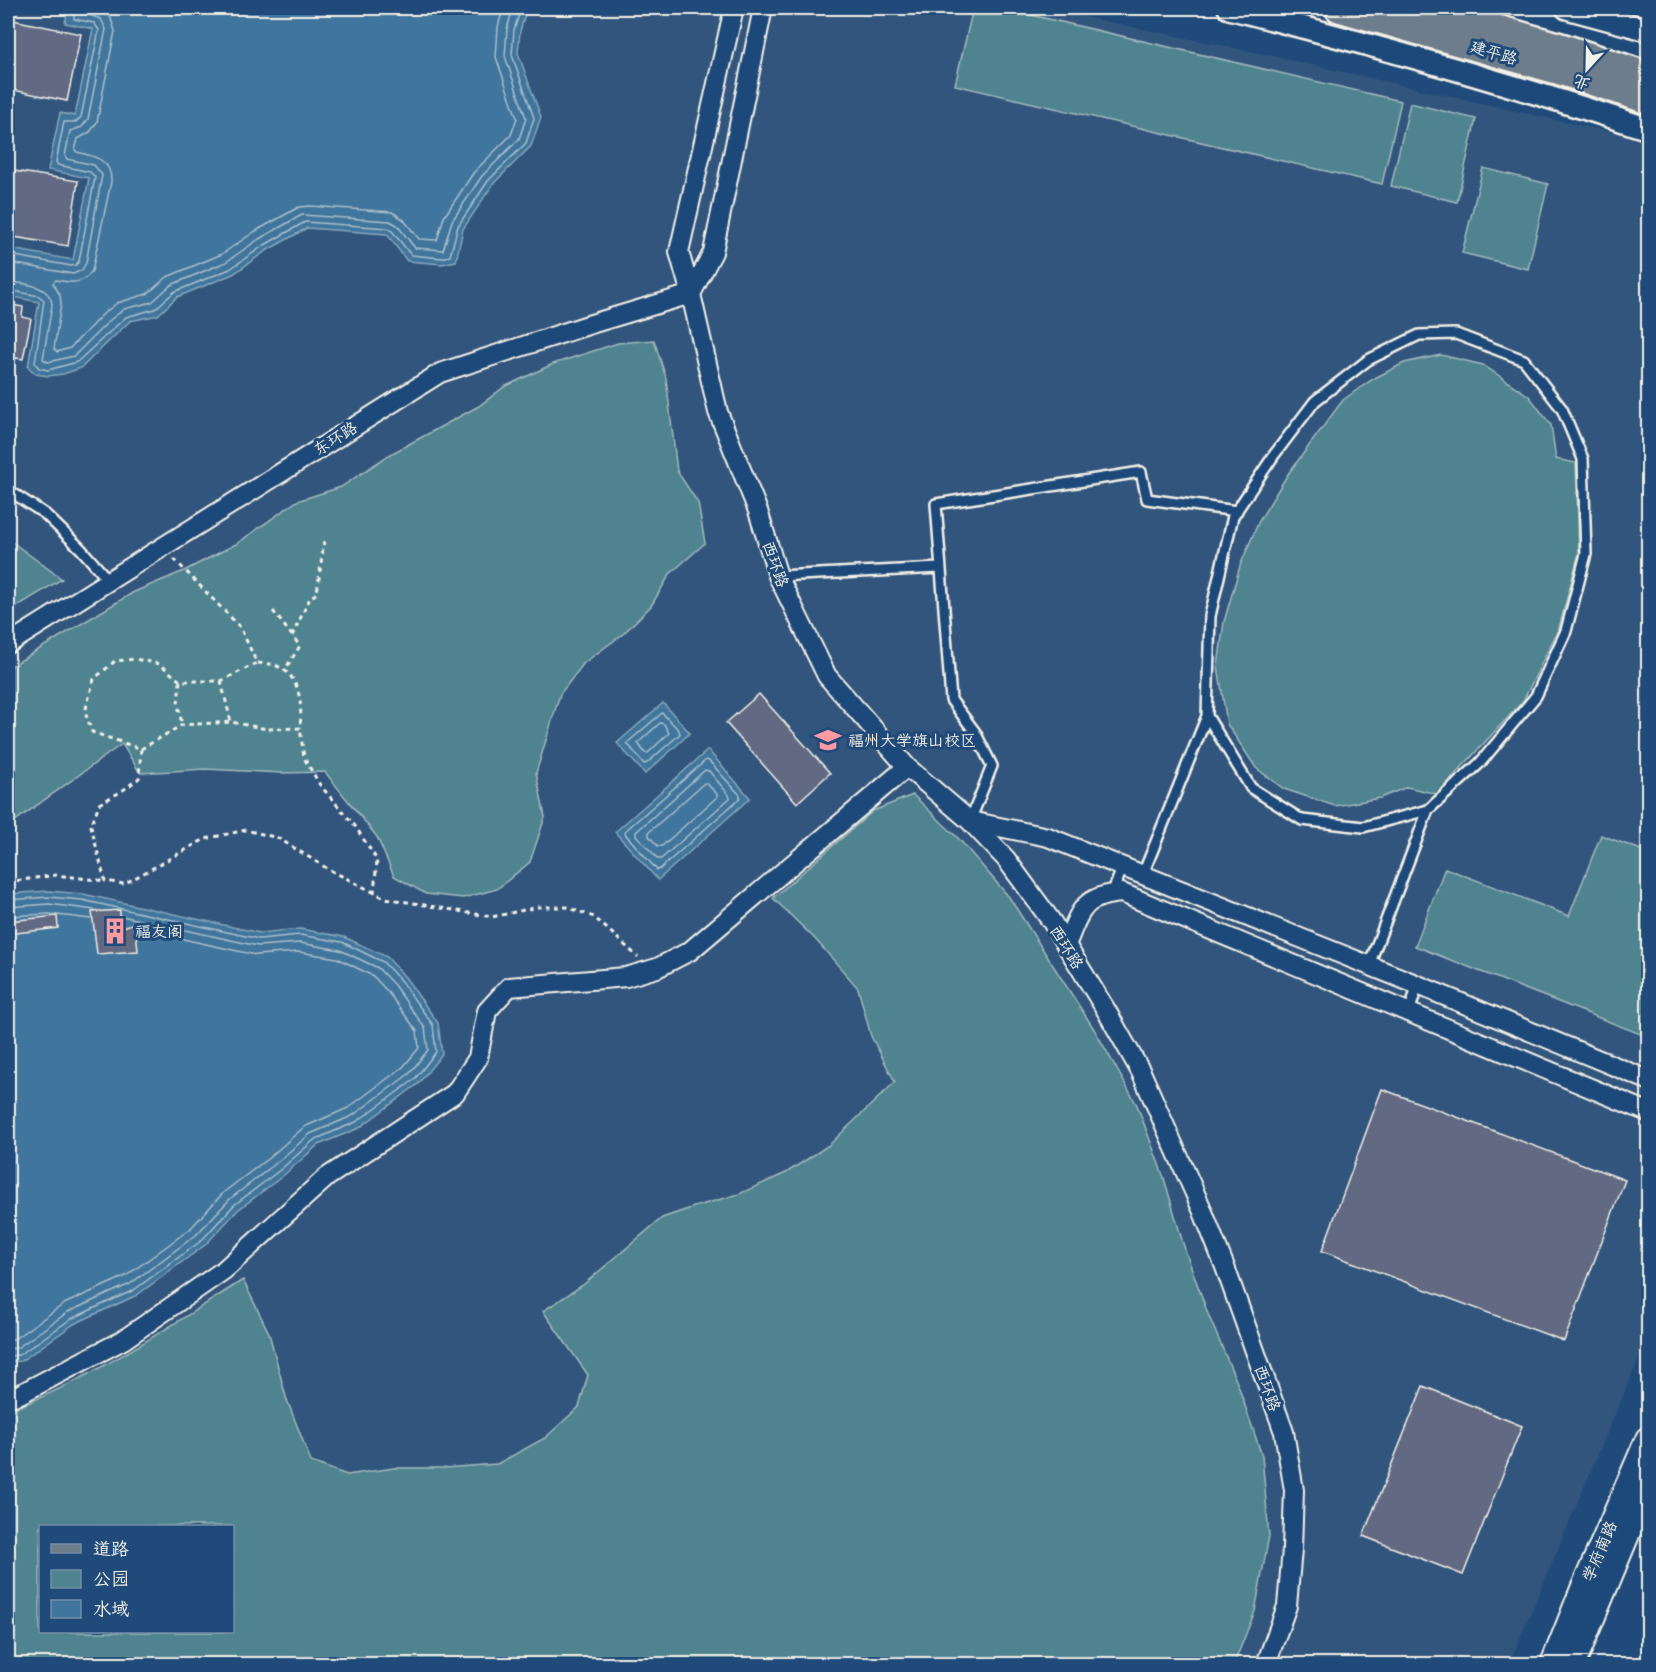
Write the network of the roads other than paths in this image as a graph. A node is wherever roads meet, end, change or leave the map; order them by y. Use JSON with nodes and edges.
{"nodes":[{"id":1,"x":734,"y":8,"type":"edge"},
{"id":2,"x":763,"y":8,"type":"edge"},
{"id":3,"x":1229,"y":8,"type":"edge"},
{"id":4,"x":1339,"y":8,"type":"edge"},
{"id":5,"x":1424,"y":8,"type":"edge"},
{"id":6,"x":1567,"y":8,"type":"edge"},
{"id":7,"x":1648,"y":30,"type":"edge"},
{"id":8,"x":1648,"y":76,"type":"edge"},
{"id":9,"x":1648,"y":100,"type":"edge"},
{"id":10,"x":1648,"y":129,"type":"edge"},
{"id":11,"x":691,"y":294,"type":"junction"},
{"id":12,"x":8,"y":490,"type":"edge"},
{"id":13,"x":1237,"y":511,"type":"junction"},
{"id":14,"x":940,"y":568,"type":"junction"},
{"id":15,"x":778,"y":576,"type":"junction"},
{"id":16,"x":109,"y":581,"type":"junction"},
{"id":17,"x":8,"y":644,"type":"edge"},
{"id":18,"x":1207,"y":716,"type":"junction"},
{"id":19,"x":907,"y":767,"type":"junction"},
{"id":20,"x":1428,"y":810,"type":"junction"},
{"id":21,"x":970,"y":821,"type":"junction"},
{"id":22,"x":1123,"y":866,"type":"junction"},
{"id":23,"x":1143,"y":874,"type":"junction"},
{"id":24,"x":1112,"y":894,"type":"junction"},
{"id":25,"x":1066,"y":945,"type":"junction"},
{"id":26,"x":1369,"y":965,"type":"junction"},
{"id":27,"x":1418,"y":985,"type":"junction"},
{"id":28,"x":1409,"y":1012,"type":"junction"},
{"id":29,"x":1648,"y":1080,"type":"edge"},
{"id":30,"x":1648,"y":1112,"type":"edge"},
{"id":31,"x":8,"y":1398,"type":"edge"},
{"id":32,"x":1648,"y":1439,"type":"edge"},
{"id":33,"x":1648,"y":1485,"type":"edge"},
{"id":34,"x":1266,"y":1665,"type":"edge"},
{"id":35,"x":1553,"y":1665,"type":"edge"},
{"id":36,"x":1573,"y":1665,"type":"edge"}],
"edges":[{"from":1,"to":11,"type":"street","name":"西环路"},
{"from":2,"to":11,"type":"street"},
{"from":3,"to":10,"type":"street"},
{"from":4,"to":9,"type":"main road","name":"建平路"},
{"from":5,"to":8,"type":"main road","name":"建平路"},
{"from":6,"to":7,"type":"street"},
{"from":11,"to":15,"type":"street","name":"西环路"},
{"from":11,"to":16,"type":"street","name":"东环路"},
{"from":12,"to":16,"type":"lane"},
{"from":13,"to":14,"type":"lane"},
{"from":13,"to":18,"type":"lane"},
{"from":13,"to":20,"type":"lane"},
{"from":14,"to":15,"type":"lane"},
{"from":14,"to":21,"type":"lane"},
{"from":15,"to":19,"type":"street","name":"西环路"},
{"from":16,"to":17,"type":"street","name":"东环路"},
{"from":18,"to":20,"type":"lane"},
{"from":18,"to":23,"type":"lane"},
{"from":19,"to":21,"type":"street","name":"西环路"},
{"from":19,"to":31,"type":"street"},
{"from":20,"to":26,"type":"lane"},
{"from":21,"to":22,"type":"street"},
{"from":21,"to":25,"type":"street","name":"西环路"},
{"from":22,"to":23,"type":"street"},
{"from":22,"to":24,"type":"lane"},
{"from":23,"to":26,"type":"street"},
{"from":24,"to":25,"type":"street"},
{"from":24,"to":28,"type":"street"},
{"from":25,"to":34,"type":"street","name":"西环路"},
{"from":26,"to":27,"type":"street"},
{"from":27,"to":28,"type":"lane"},
{"from":27,"to":29,"type":"street"},
{"from":28,"to":30,"type":"street"},
{"from":32,"to":35,"type":"main road","name":"学府南路"},
{"from":33,"to":36,"type":"main road","name":"学府南路"}]}
